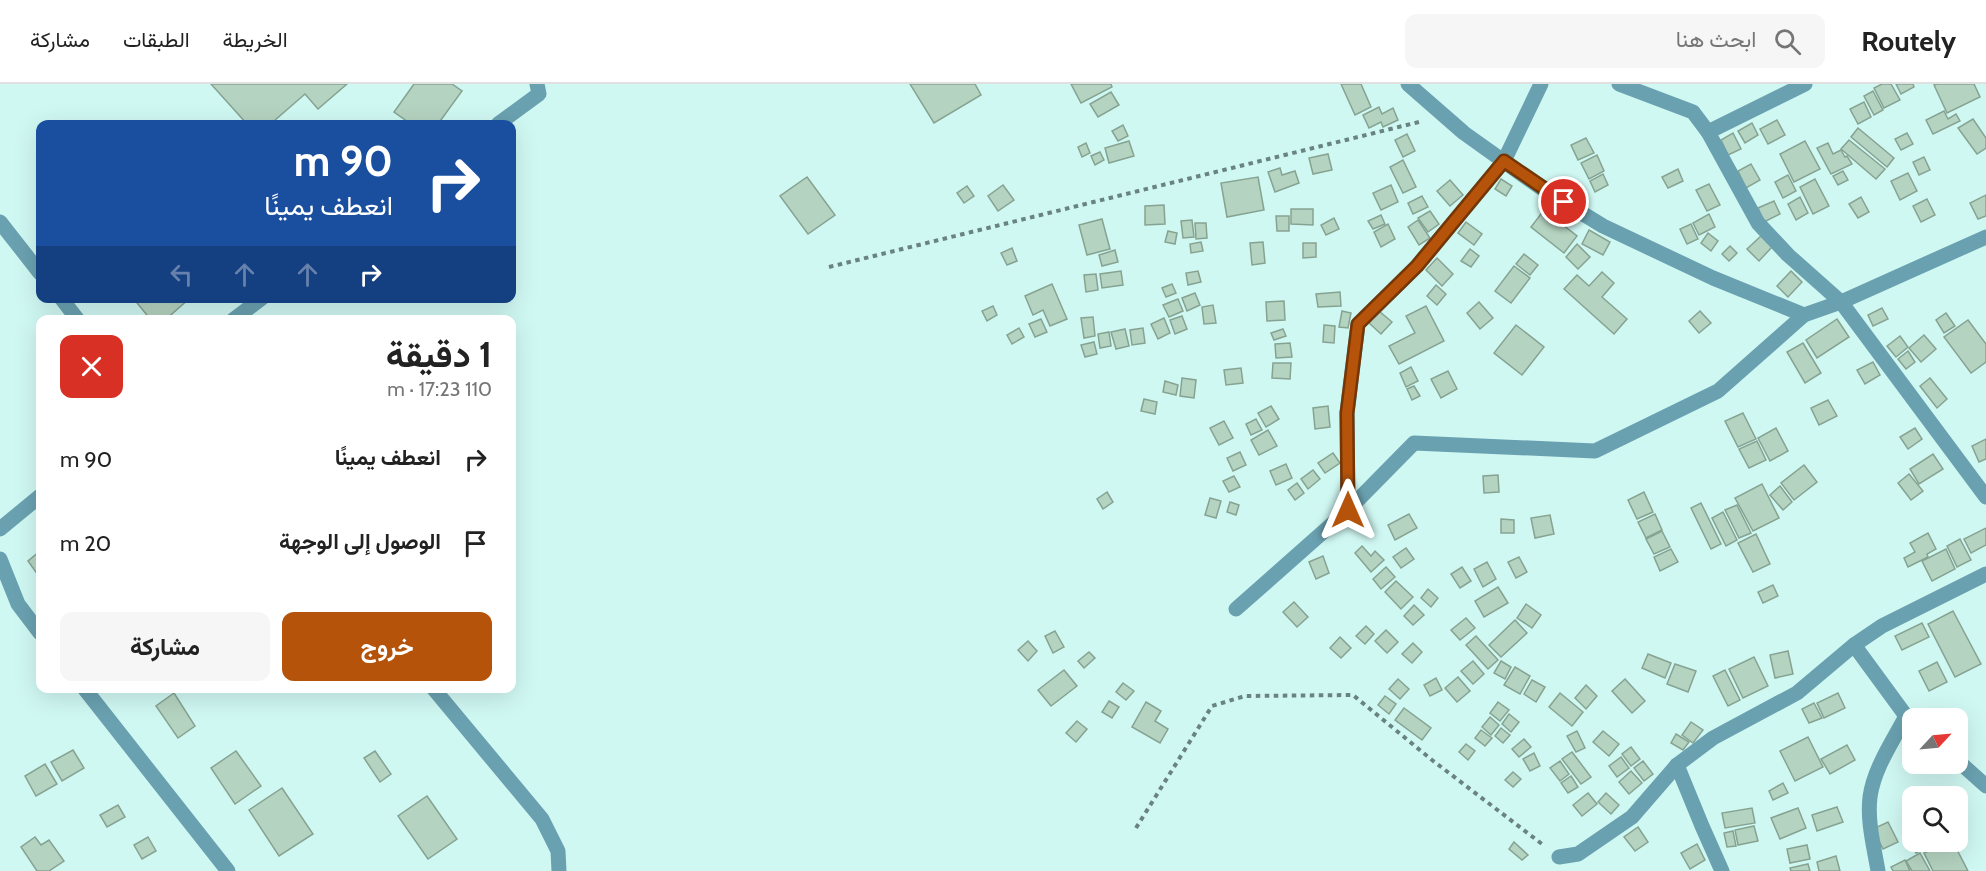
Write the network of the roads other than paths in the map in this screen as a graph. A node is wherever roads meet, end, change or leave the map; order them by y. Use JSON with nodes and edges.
{"nodes":[{"id":1,"x":537,"y":84,"type":"edge"},
{"id":2,"x":1408,"y":84,"type":"edge"},
{"id":3,"x":1541,"y":84,"type":"edge"},
{"id":4,"x":1619,"y":84,"type":"edge"},
{"id":5,"x":1804,"y":84,"type":"edge"},
{"id":6,"x":503,"y":120,"type":"edge"},
{"id":7,"x":1708,"y":132,"type":"junction"},
{"id":8,"x":1504,"y":161,"type":"junction"},
{"id":9,"x":0,"y":222,"type":"edge"},
{"id":10,"x":1986,"y":237,"type":"edge"},
{"id":11,"x":36,"y":268,"type":"edge"},
{"id":12,"x":1841,"y":302,"type":"junction"},
{"id":13,"x":65,"y":303,"type":"edge"},
{"id":14,"x":255,"y":303,"type":"edge"},
{"id":15,"x":74,"y":315,"type":"edge"},
{"id":16,"x":240,"y":315,"type":"edge"},
{"id":17,"x":1804,"y":315,"type":"junction"},
{"id":18,"x":1986,"y":497,"type":"edge"},
{"id":19,"x":36,"y":499,"type":"edge"},
{"id":20,"x":1348,"y":510,"type":"junction"},
{"id":21,"x":0,"y":529,"type":"edge"},
{"id":22,"x":0,"y":559,"type":"edge"},
{"id":23,"x":1986,"y":574,"type":"edge"},
{"id":24,"x":1236,"y":609,"type":"dead end"},
{"id":25,"x":36,"y":628,"type":"edge"},
{"id":26,"x":1854,"y":645,"type":"junction"},
{"id":27,"x":88,"y":693,"type":"edge"},
{"id":28,"x":437,"y":693,"type":"edge"},
{"id":29,"x":1902,"y":710,"type":"edge"},
{"id":30,"x":1902,"y":731,"type":"edge"},
{"id":31,"x":1677,"y":765,"type":"junction"},
{"id":32,"x":1968,"y":770,"type":"edge"},
{"id":33,"x":1986,"y":786,"type":"edge"},
{"id":34,"x":1559,"y":857,"type":"road end"},
{"id":35,"x":228,"y":871,"type":"edge"},
{"id":36,"x":559,"y":871,"type":"edge"},
{"id":37,"x":1722,"y":871,"type":"edge"},
{"id":38,"x":1878,"y":871,"type":"edge"}],
"edges":[{"from":1,"to":6,"type":"street"},
{"from":2,"to":8,"type":"street"},
{"from":3,"to":8,"type":"street"},
{"from":4,"to":7,"type":"street"},
{"from":5,"to":7,"type":"street"},
{"from":7,"to":12,"type":"street"},
{"from":8,"to":17,"type":"street"},
{"from":8,"to":20,"type":"street"},
{"from":9,"to":11,"type":"street"},
{"from":10,"to":12,"type":"street"},
{"from":12,"to":17,"type":"street"},
{"from":12,"to":18,"type":"street"},
{"from":13,"to":15,"type":"street"},
{"from":14,"to":16,"type":"street"},
{"from":17,"to":20,"type":"street"},
{"from":19,"to":21,"type":"street"},
{"from":20,"to":24,"type":"street"},
{"from":22,"to":25,"type":"street"},
{"from":23,"to":26,"type":"street"},
{"from":26,"to":29,"type":"street"},
{"from":26,"to":31,"type":"street"},
{"from":27,"to":35,"type":"street"},
{"from":28,"to":36,"type":"street"},
{"from":30,"to":38,"type":"street"},
{"from":31,"to":34,"type":"street"},
{"from":31,"to":37,"type":"street"},
{"from":32,"to":33,"type":"street"}]}
